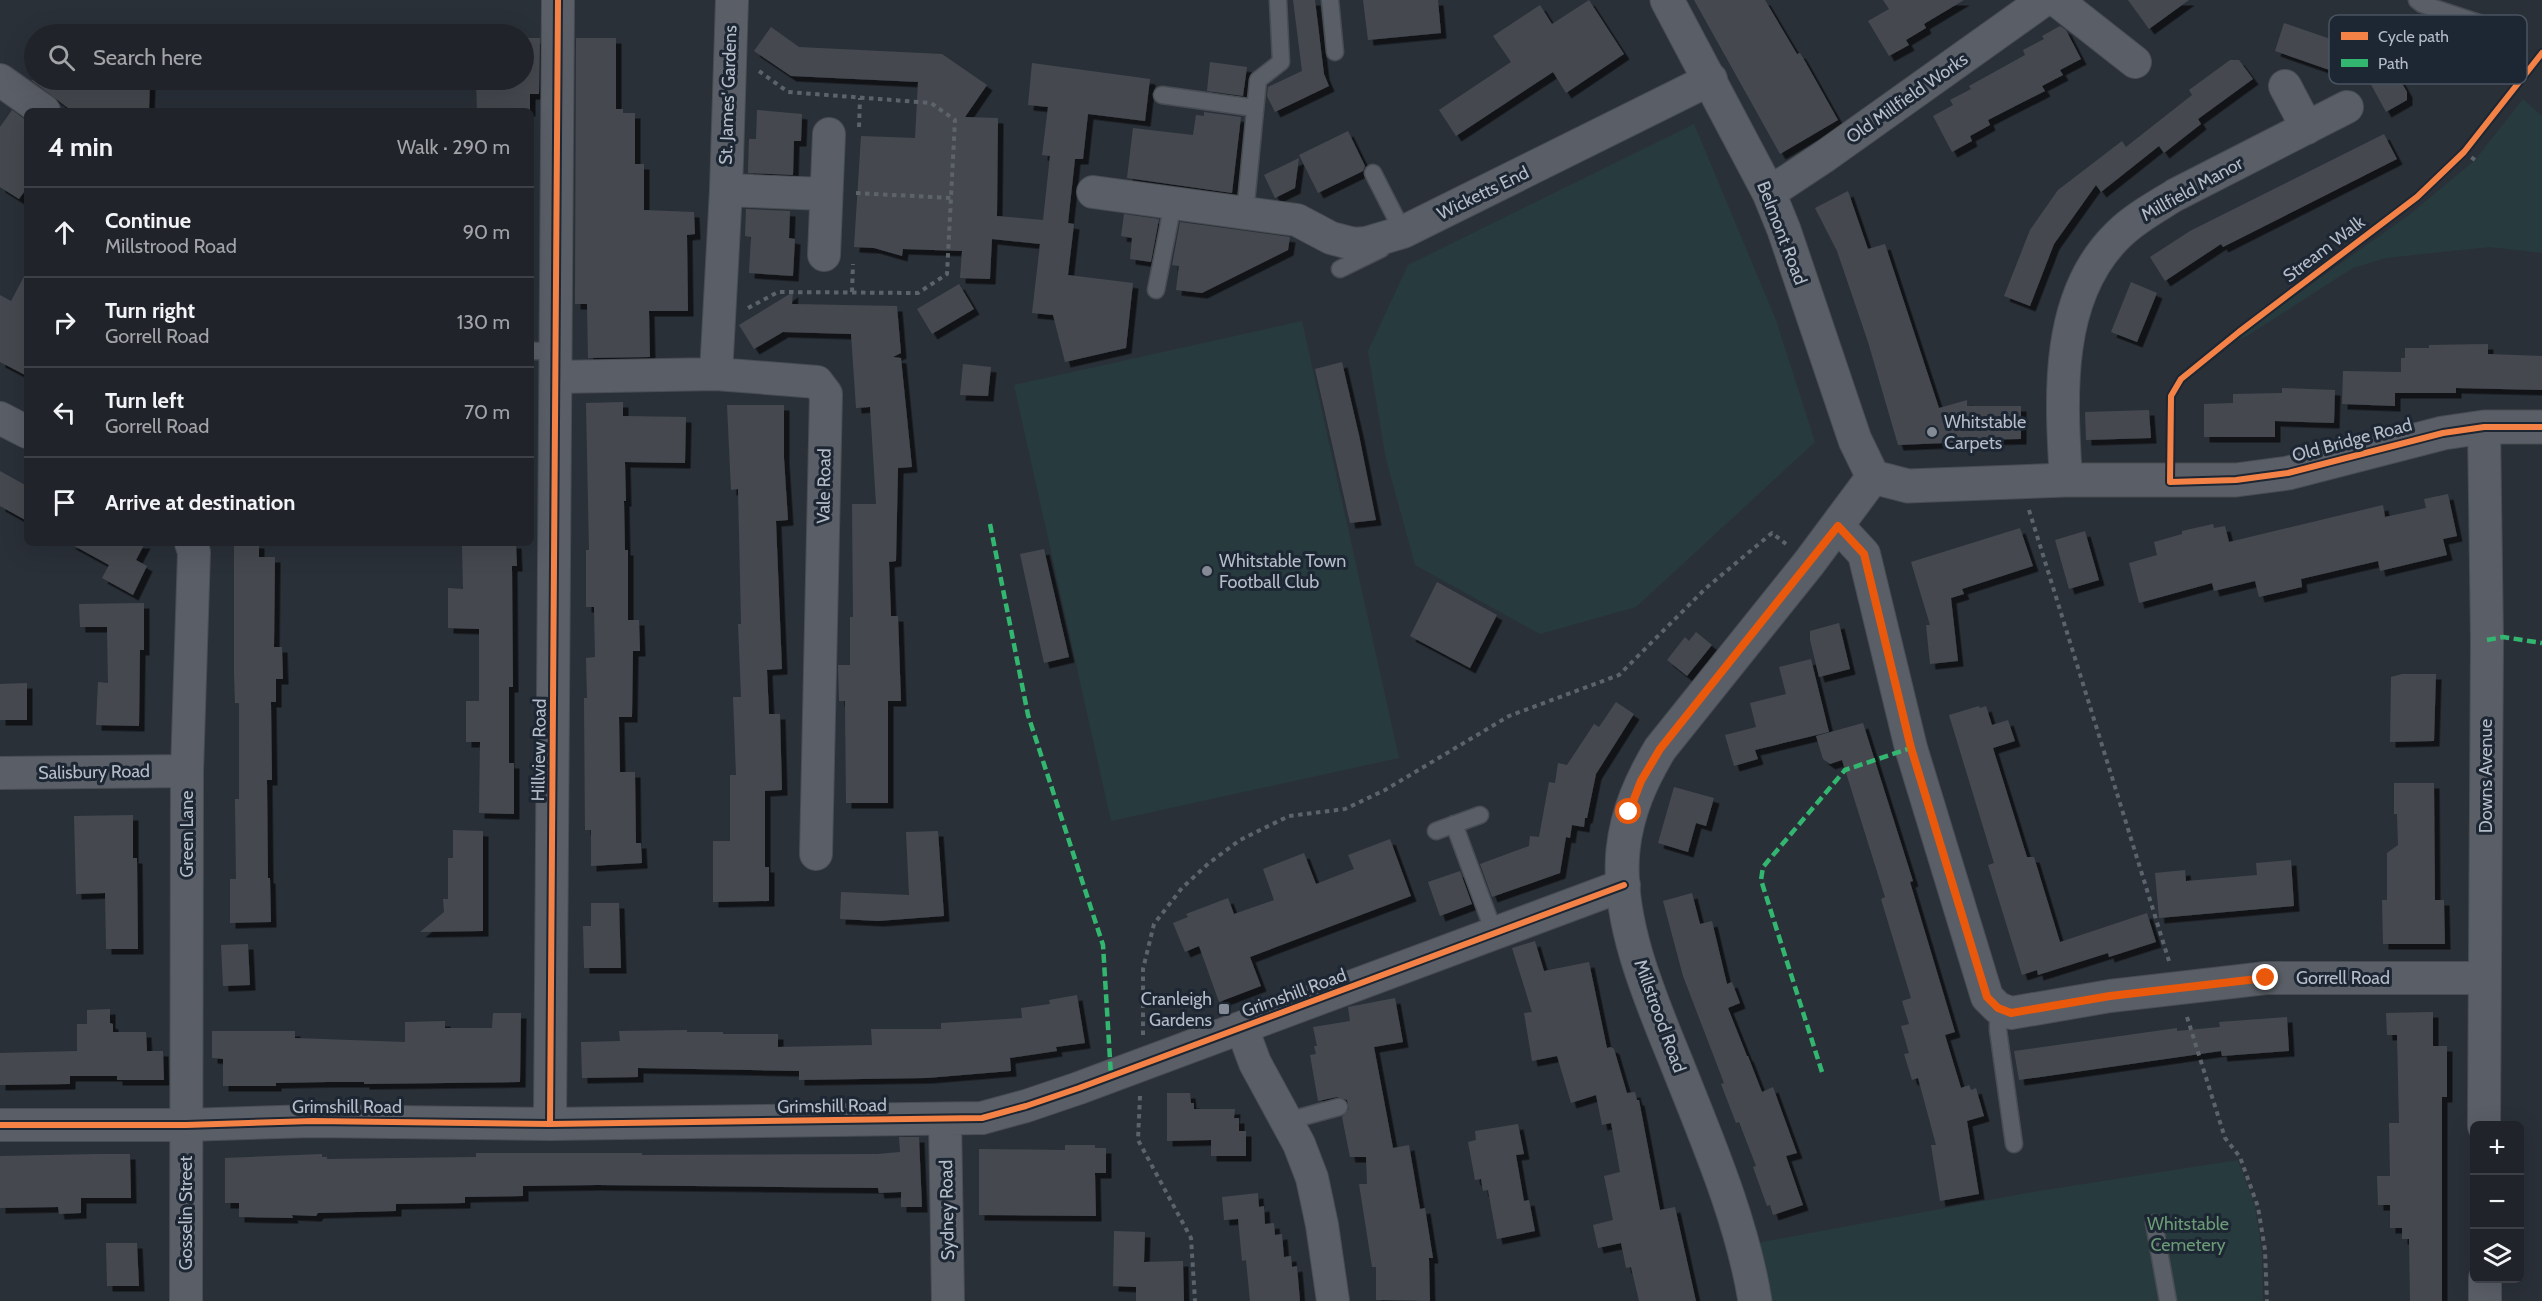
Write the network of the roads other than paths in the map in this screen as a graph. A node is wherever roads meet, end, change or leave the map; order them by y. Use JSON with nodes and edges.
{"nodes":[{"id":1,"x":558,"y":0,"type":"edge"},
{"id":2,"x":732,"y":0,"type":"edge"},
{"id":3,"x":1278,"y":0,"type":"edge"},
{"id":4,"x":1330,"y":0,"type":"edge"},
{"id":5,"x":2044,"y":0,"type":"edge"},
{"id":6,"x":2056,"y":0,"type":"edge"},
{"id":7,"x":2417,"y":0,"type":"edge"},
{"id":8,"x":1671,"y":1,"type":"edge"},
{"id":9,"x":2455,"y":15,"type":"edge"},
{"id":10,"x":1335,"y":52,"type":"dead end"},
{"id":11,"x":2135,"y":62,"type":"dead end"},
{"id":12,"x":1711,"y":79,"type":"junction"},
{"id":13,"x":0,"y":80,"type":"edge"},
{"id":14,"x":2285,"y":86,"type":"dead end"},
{"id":15,"x":1162,"y":95,"type":"dead end"},
{"id":16,"x":1667,"y":102,"type":"junction"},
{"id":17,"x":2347,"y":107,"type":"dead end"},
{"id":18,"x":40,"y":108,"type":"edge"},
{"id":19,"x":1255,"y":108,"type":"junction"},
{"id":20,"x":2307,"y":128,"type":"junction"},
{"id":21,"x":829,"y":134,"type":"dead end"},
{"id":22,"x":1373,"y":173,"type":"dead end"},
{"id":23,"x":544,"y":180,"type":"edge"},
{"id":24,"x":726,"y":190,"type":"junction"},
{"id":25,"x":1093,"y":192,"type":"dead end"},
{"id":26,"x":1769,"y":193,"type":"junction"},
{"id":27,"x":825,"y":194,"type":"junction"},
{"id":28,"x":1173,"y":203,"type":"junction"},
{"id":29,"x":1245,"y":213,"type":"junction"},
{"id":30,"x":1403,"y":232,"type":"junction"},
{"id":31,"x":824,"y":255,"type":"dead end"},
{"id":32,"x":1340,"y":269,"type":"dead end"},
{"id":33,"x":1156,"y":290,"type":"dead end"},
{"id":34,"x":548,"y":360,"type":"edge"},
{"id":35,"x":716,"y":374,"type":"junction"},
{"id":36,"x":0,"y":418,"type":"edge"},
{"id":37,"x":2484,"y":427,"type":"junction"},
{"id":38,"x":2542,"y":427,"type":"edge"},
{"id":39,"x":24,"y":430,"type":"edge"},
{"id":40,"x":544,"y":458,"type":"edge"},
{"id":41,"x":1873,"y":477,"type":"junction"},
{"id":42,"x":2066,"y":480,"type":"junction"},
{"id":43,"x":1838,"y":526,"type":"junction"},
{"id":44,"x":192,"y":546,"type":"edge"},
{"id":45,"x":187,"y":771,"type":"junction"},
{"id":46,"x":0,"y":773,"type":"edge"},
{"id":47,"x":1480,"y":815,"type":"dead end"},
{"id":48,"x":1454,"y":824,"type":"junction"},
{"id":49,"x":1436,"y":831,"type":"dead end"},
{"id":50,"x":816,"y":854,"type":"dead end"},
{"id":51,"x":1624,"y":885,"type":"junction"},
{"id":52,"x":1495,"y":935,"type":"junction"},
{"id":53,"x":2484,"y":978,"type":"junction"},
{"id":54,"x":1998,"y":1008,"type":"junction"},
{"id":55,"x":1242,"y":1028,"type":"junction"},
{"id":56,"x":1339,"y":1107,"type":"dead end"},
{"id":57,"x":945,"y":1119,"type":"junction"},
{"id":58,"x":1287,"y":1121,"type":"junction"},
{"id":59,"x":2484,"y":1121,"type":"edge"},
{"id":60,"x":550,"y":1124,"type":"junction"},
{"id":61,"x":0,"y":1125,"type":"edge"},
{"id":62,"x":186,"y":1125,"type":"junction"},
{"id":63,"x":2014,"y":1144,"type":"dead end"},
{"id":64,"x":2154,"y":1223,"type":"dead end"},
{"id":65,"x":2485,"y":1283,"type":"edge"},
{"id":66,"x":186,"y":1301,"type":"edge"},
{"id":67,"x":948,"y":1301,"type":"edge"},
{"id":68,"x":1333,"y":1301,"type":"edge"},
{"id":69,"x":1755,"y":1301,"type":"edge"},
{"id":70,"x":2168,"y":1301,"type":"edge"},
{"id":71,"x":2485,"y":1301,"type":"edge"}],
"edges":[{"from":1,"to":23,"type":"street","name":"Hillview Road"},
{"from":2,"to":24,"type":"street","name":"St. James' Gardens"},
{"from":3,"to":19,"type":"lane"},
{"from":4,"to":10,"type":"lane"},
{"from":5,"to":26,"type":"street","name":"Old Millfield Works"},
{"from":6,"to":11,"type":"street"},
{"from":7,"to":9,"type":"lane"},
{"from":8,"to":12,"type":"street","name":"Belmont Road"},
{"from":12,"to":16,"type":"street","name":"Wicketts End"},
{"from":12,"to":26,"type":"street","name":"Belmont Road"},
{"from":13,"to":18,"type":"street"},
{"from":14,"to":20,"type":"street"},
{"from":15,"to":19,"type":"lane"},
{"from":16,"to":30,"type":"street","name":"Wicketts End"},
{"from":16,"to":32,"type":"lane"},
{"from":17,"to":20,"type":"street","name":"Millfield Manor"},
{"from":19,"to":29,"type":"lane"},
{"from":20,"to":42,"type":"street","name":"Millfield Manor"},
{"from":21,"to":27,"type":"street"},
{"from":22,"to":30,"type":"lane"},
{"from":23,"to":34,"type":"street","name":"Hillview Road"},
{"from":24,"to":27,"type":"street","name":"St. James' Gardens"},
{"from":24,"to":35,"type":"street","name":"St. James' Gardens"},
{"from":25,"to":28,"type":"street","name":"Wicketts End"},
{"from":26,"to":41,"type":"street","name":"Belmont Road"},
{"from":27,"to":31,"type":"street"},
{"from":28,"to":29,"type":"street","name":"Wicketts End"},
{"from":28,"to":33,"type":"lane"},
{"from":29,"to":30,"type":"street","name":"Wicketts End"},
{"from":34,"to":35,"type":"street","name":"Vale Road"},
{"from":34,"to":40,"type":"street","name":"Hillview Road"},
{"from":35,"to":50,"type":"street","name":"Vale Road"},
{"from":36,"to":39,"type":"street"},
{"from":37,"to":38,"type":"street","name":"Old Bridge Road"},
{"from":37,"to":42,"type":"street","name":"Old Bridge Road"},
{"from":37,"to":53,"type":"street","name":"Downs Avenue"},
{"from":40,"to":60,"type":"street","name":"Hillview Road"},
{"from":41,"to":42,"type":"street","name":"Old Bridge Road"},
{"from":41,"to":43,"type":"street","name":"Millstrood Road"},
{"from":43,"to":51,"type":"street","name":"Millstrood Road"},
{"from":43,"to":54,"type":"street"},
{"from":44,"to":45,"type":"street","name":"Green Lane"},
{"from":45,"to":46,"type":"street","name":"Salisbury Road"},
{"from":45,"to":62,"type":"street","name":"Green Lane"},
{"from":47,"to":48,"type":"lane"},
{"from":48,"to":49,"type":"lane"},
{"from":48,"to":52,"type":"lane"},
{"from":51,"to":52,"type":"street","name":"Grimshill Road"},
{"from":51,"to":69,"type":"street","name":"Millstrood Road"},
{"from":52,"to":55,"type":"street","name":"Grimshill Road"},
{"from":53,"to":54,"type":"street","name":"Gorrell Road"},
{"from":53,"to":59,"type":"street","name":"Downs Avenue"},
{"from":54,"to":63,"type":"lane"},
{"from":55,"to":57,"type":"street","name":"Grimshill Road"},
{"from":55,"to":58,"type":"street"},
{"from":56,"to":58,"type":"lane"},
{"from":57,"to":60,"type":"street","name":"Grimshill Road"},
{"from":57,"to":67,"type":"street","name":"Sydney Road"},
{"from":58,"to":68,"type":"street"},
{"from":60,"to":62,"type":"street","name":"Grimshill Road"},
{"from":61,"to":62,"type":"street","name":"Grimshill Road"},
{"from":62,"to":66,"type":"street","name":"Gosselin Street"},
{"from":64,"to":70,"type":"lane"},
{"from":65,"to":71,"type":"street"}]}
